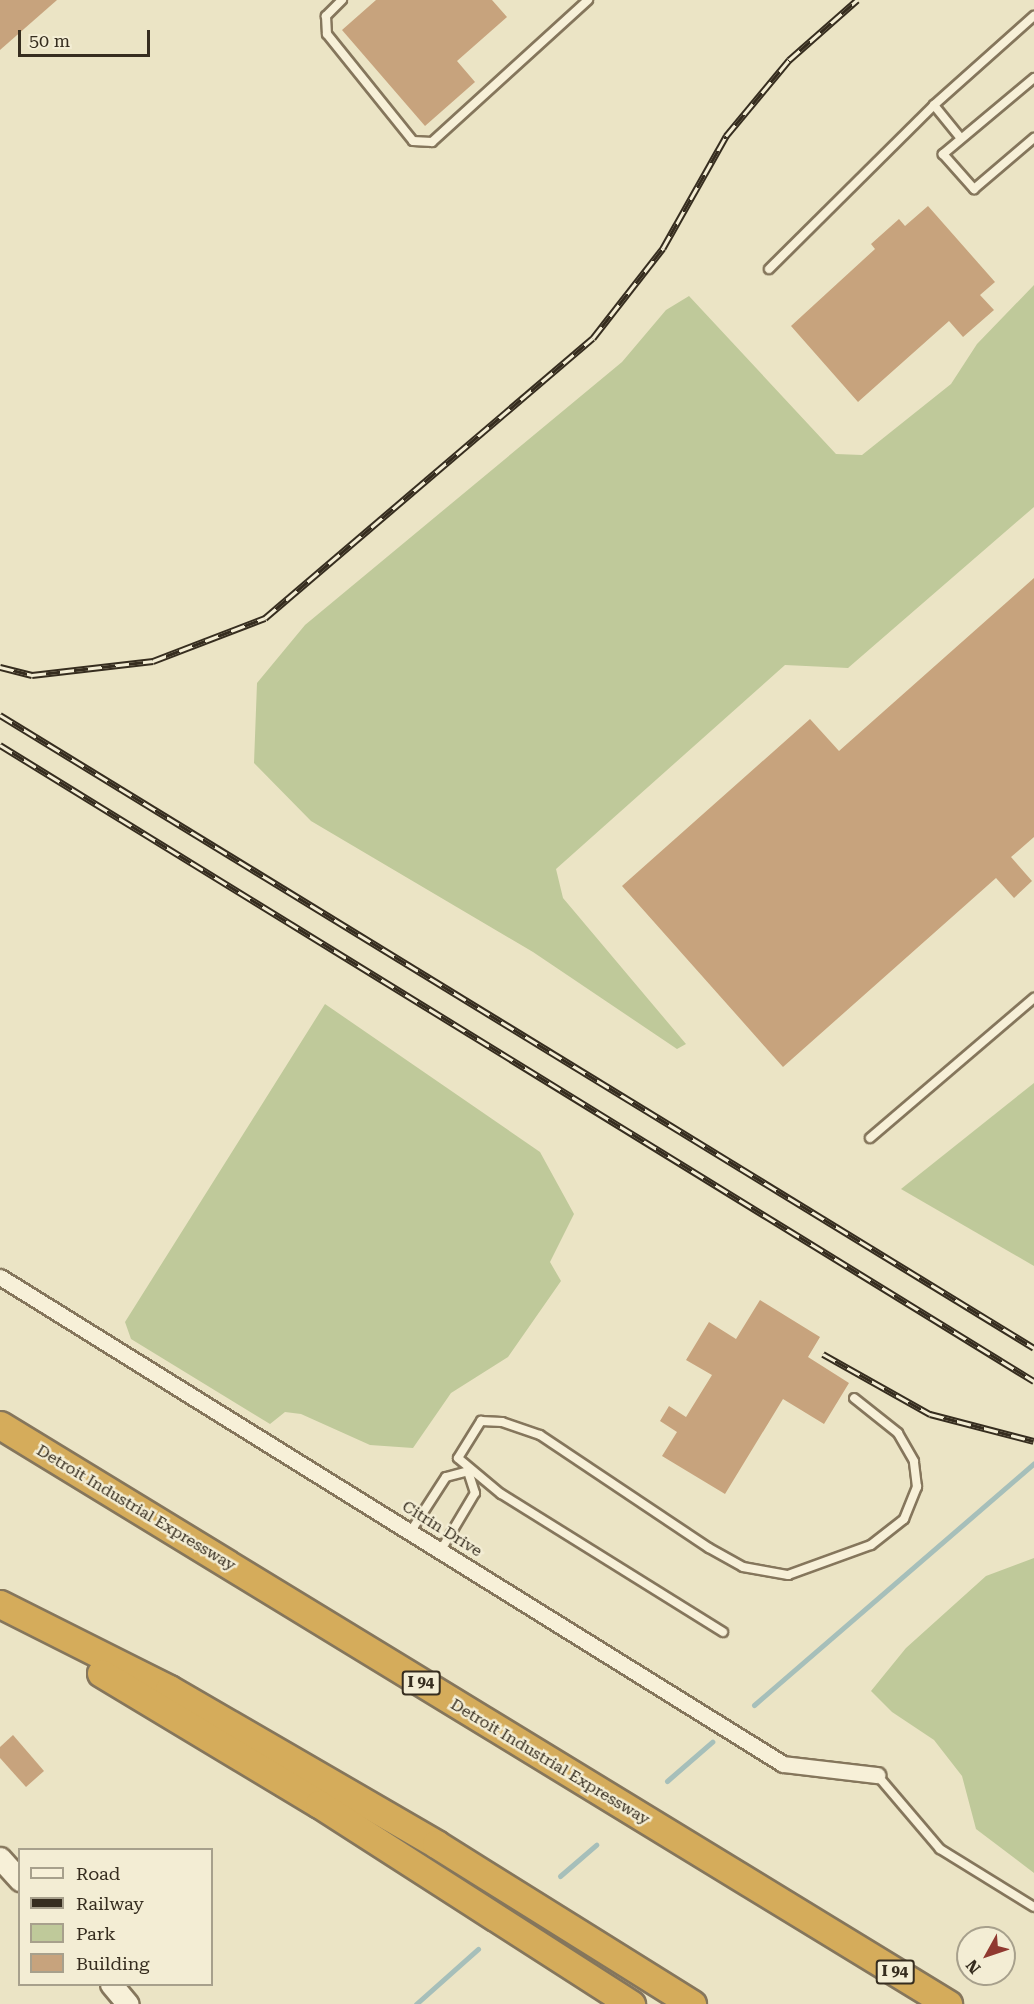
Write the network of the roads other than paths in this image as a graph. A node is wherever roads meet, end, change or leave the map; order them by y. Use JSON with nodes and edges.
{"nodes":[{"id":1,"x":342,"y":0,"type":"edge"},
{"id":2,"x":586,"y":1,"type":"edge"},
{"id":3,"x":1034,"y":16,"type":"edge"},
{"id":4,"x":1034,"y":78,"type":"edge"},
{"id":5,"x":934,"y":105,"type":"junction"},
{"id":6,"x":959,"y":136,"type":"junction"},
{"id":7,"x":1034,"y":138,"type":"edge"},
{"id":8,"x":769,"y":269,"type":"dead end"},
{"id":9,"x":1034,"y":998,"type":"edge"},
{"id":10,"x":870,"y":1138,"type":"dead end"},
{"id":11,"x":0,"y":1276,"type":"edge"},
{"id":12,"x":854,"y":1398,"type":"dead end"},
{"id":13,"x":0,"y":1425,"type":"edge"},
{"id":14,"x":468,"y":1471,"type":"junction"},
{"id":15,"x":411,"y":1531,"type":"junction"},
{"id":16,"x":441,"y":1550,"type":"junction"},
{"id":17,"x":0,"y":1604,"type":"edge"},
{"id":18,"x":0,"y":1613,"type":"edge"},
{"id":19,"x":723,"y":1632,"type":"dead end"},
{"id":20,"x":876,"y":1775,"type":"joint"},
{"id":21,"x":0,"y":1858,"type":"edge"},
{"id":22,"x":18,"y":1878,"type":"edge"},
{"id":23,"x":1034,"y":1907,"type":"edge"},
{"id":24,"x":113,"y":1986,"type":"edge"},
{"id":25,"x":128,"y":2004,"type":"edge"},
{"id":26,"x":631,"y":2004,"type":"edge"},
{"id":27,"x":692,"y":2004,"type":"edge"},
{"id":28,"x":948,"y":2004,"type":"edge"}],
"edges":[{"from":1,"to":2,"type":"lane"},
{"from":3,"to":5,"type":"lane"},
{"from":4,"to":6,"type":"lane"},
{"from":5,"to":6,"type":"lane"},
{"from":5,"to":8,"type":"lane"},
{"from":6,"to":7,"type":"lane"},
{"from":9,"to":10,"type":"lane"},
{"from":11,"to":15,"type":"street","name":"Citrin Drive"},
{"from":12,"to":14,"type":"lane"},
{"from":13,"to":28,"type":"highway","name":"Detroit Industrial Expressway","number":"I 94"},
{"from":14,"to":15,"type":"lane"},
{"from":14,"to":16,"type":"lane"},
{"from":14,"to":19,"type":"lane"},
{"from":15,"to":16,"type":"street","name":"Citrin Drive"},
{"from":16,"to":20,"type":"street","name":"Citrin Drive"},
{"from":17,"to":27,"type":"highway"},
{"from":18,"to":26,"type":"highway"},
{"from":20,"to":23,"type":"lane"},
{"from":21,"to":22,"type":"street"},
{"from":24,"to":25,"type":"street"}]}
